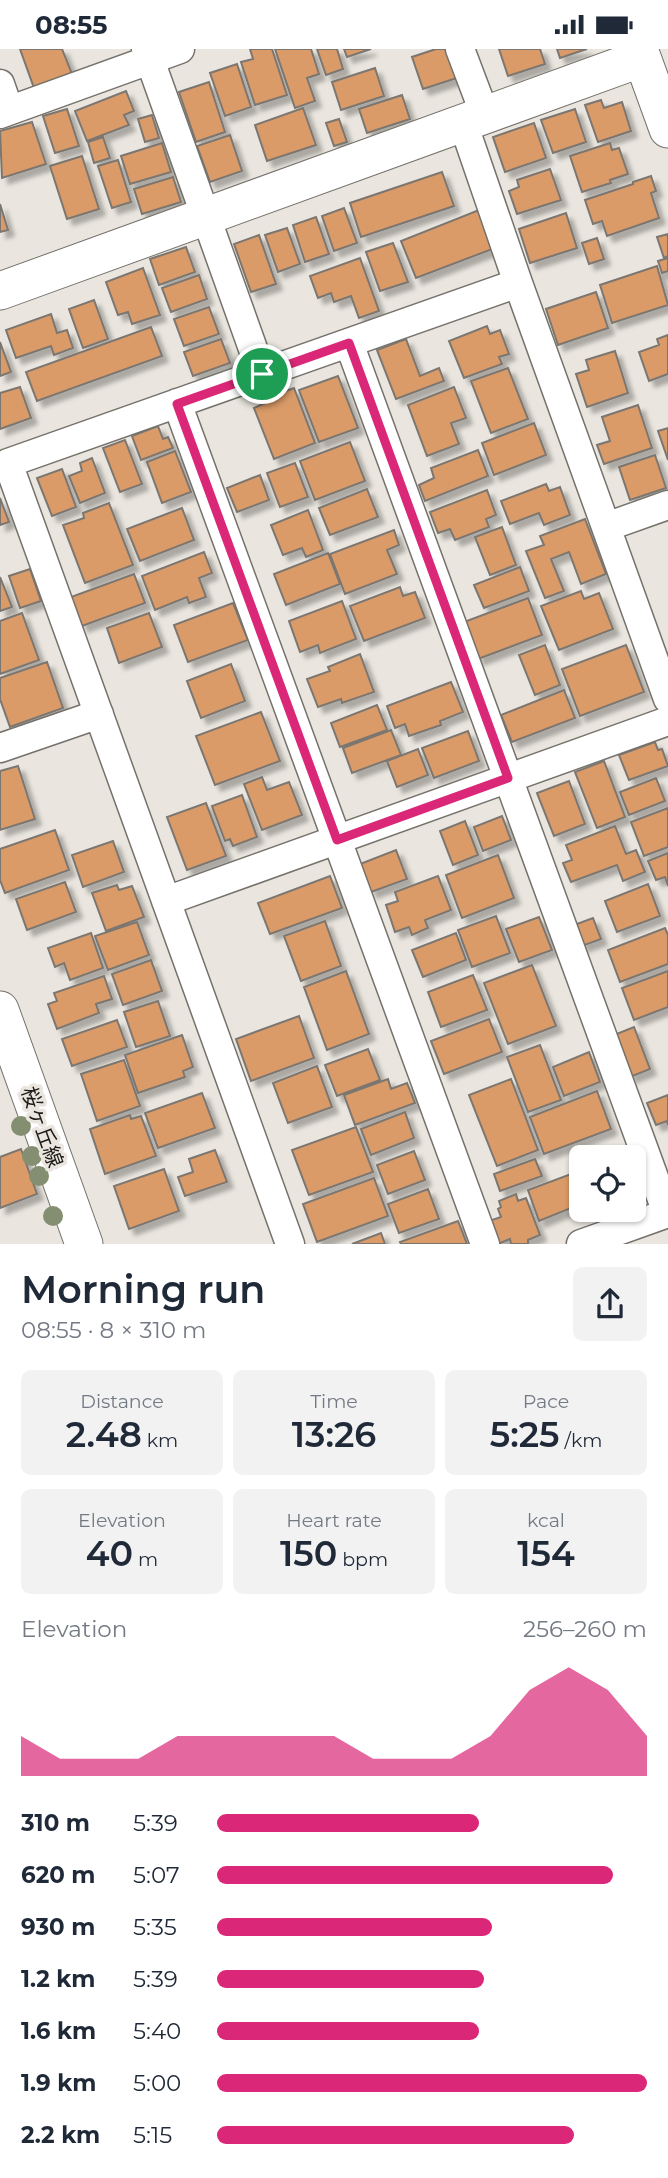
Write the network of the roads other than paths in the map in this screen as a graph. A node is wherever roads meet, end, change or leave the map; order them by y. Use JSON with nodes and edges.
{"nodes":[{"id":1,"x":180,"y":49,"type":"edge"},
{"id":2,"x":460,"y":49,"type":"edge"},
{"id":3,"x":649,"y":52,"type":"edge"},
{"id":4,"x":148,"y":55,"type":"edge"},
{"id":5,"x":0,"y":84,"type":"edge"},
{"id":6,"x":5,"y":112,"type":"edge"},
{"id":7,"x":474,"y":119,"type":"junction"},
{"id":8,"x":668,"y":129,"type":"edge"},
{"id":9,"x":206,"y":216,"type":"junction"},
{"id":10,"x":519,"y":283,"type":"junction"},
{"id":11,"x":0,"y":291,"type":"edge"},
{"id":12,"x":349,"y":343,"type":"junction"},
{"id":13,"x":262,"y":374,"type":"junction"},
{"id":14,"x":177,"y":404,"type":"junction"},
{"id":15,"x":668,"y":505,"type":"edge"},
{"id":16,"x":606,"y":527,"type":"junction"},
{"id":17,"x":668,"y":699,"type":"edge"},
{"id":18,"x":99,"y":714,"type":"junction"},
{"id":19,"x":668,"y":721,"type":"edge"},
{"id":20,"x":2,"y":740,"type":"edge"},
{"id":21,"x":508,"y":778,"type":"junction"},
{"id":22,"x":337,"y":840,"type":"junction"},
{"id":23,"x":166,"y":901,"type":"junction"},
{"id":24,"x":0,"y":1010,"type":"edge"},
{"id":25,"x":667,"y":1213,"type":"edge"},
{"id":26,"x":84,"y":1244,"type":"edge"},
{"id":27,"x":290,"y":1244,"type":"edge"},
{"id":28,"x":485,"y":1244,"type":"edge"},
{"id":29,"x":581,"y":1244,"type":"edge"}],
"edges":[{"from":1,"to":4,"type":"street"},
{"from":2,"to":7,"type":"street"},
{"from":3,"to":7,"type":"street"},
{"from":3,"to":8,"type":"street"},
{"from":4,"to":6,"type":"street"},
{"from":4,"to":9,"type":"street"},
{"from":5,"to":6,"type":"street"},
{"from":7,"to":9,"type":"street"},
{"from":7,"to":10,"type":"street"},
{"from":9,"to":11,"type":"street"},
{"from":9,"to":13,"type":"street"},
{"from":10,"to":12,"type":"street"},
{"from":10,"to":16,"type":"street"},
{"from":12,"to":13,"type":"street"},
{"from":12,"to":21,"type":"street"},
{"from":13,"to":14,"type":"street"},
{"from":14,"to":18,"type":"street"},
{"from":14,"to":22,"type":"street"},
{"from":15,"to":16,"type":"street"},
{"from":16,"to":17,"type":"street"},
{"from":18,"to":20,"type":"street"},
{"from":18,"to":23,"type":"street"},
{"from":19,"to":21,"type":"street"},
{"from":21,"to":22,"type":"street"},
{"from":21,"to":25,"type":"street"},
{"from":22,"to":23,"type":"street"},
{"from":22,"to":28,"type":"street"},
{"from":23,"to":27,"type":"street"},
{"from":24,"to":26,"type":"street","name":"桜ヶ丘線"},
{"from":25,"to":29,"type":"street"}]}
